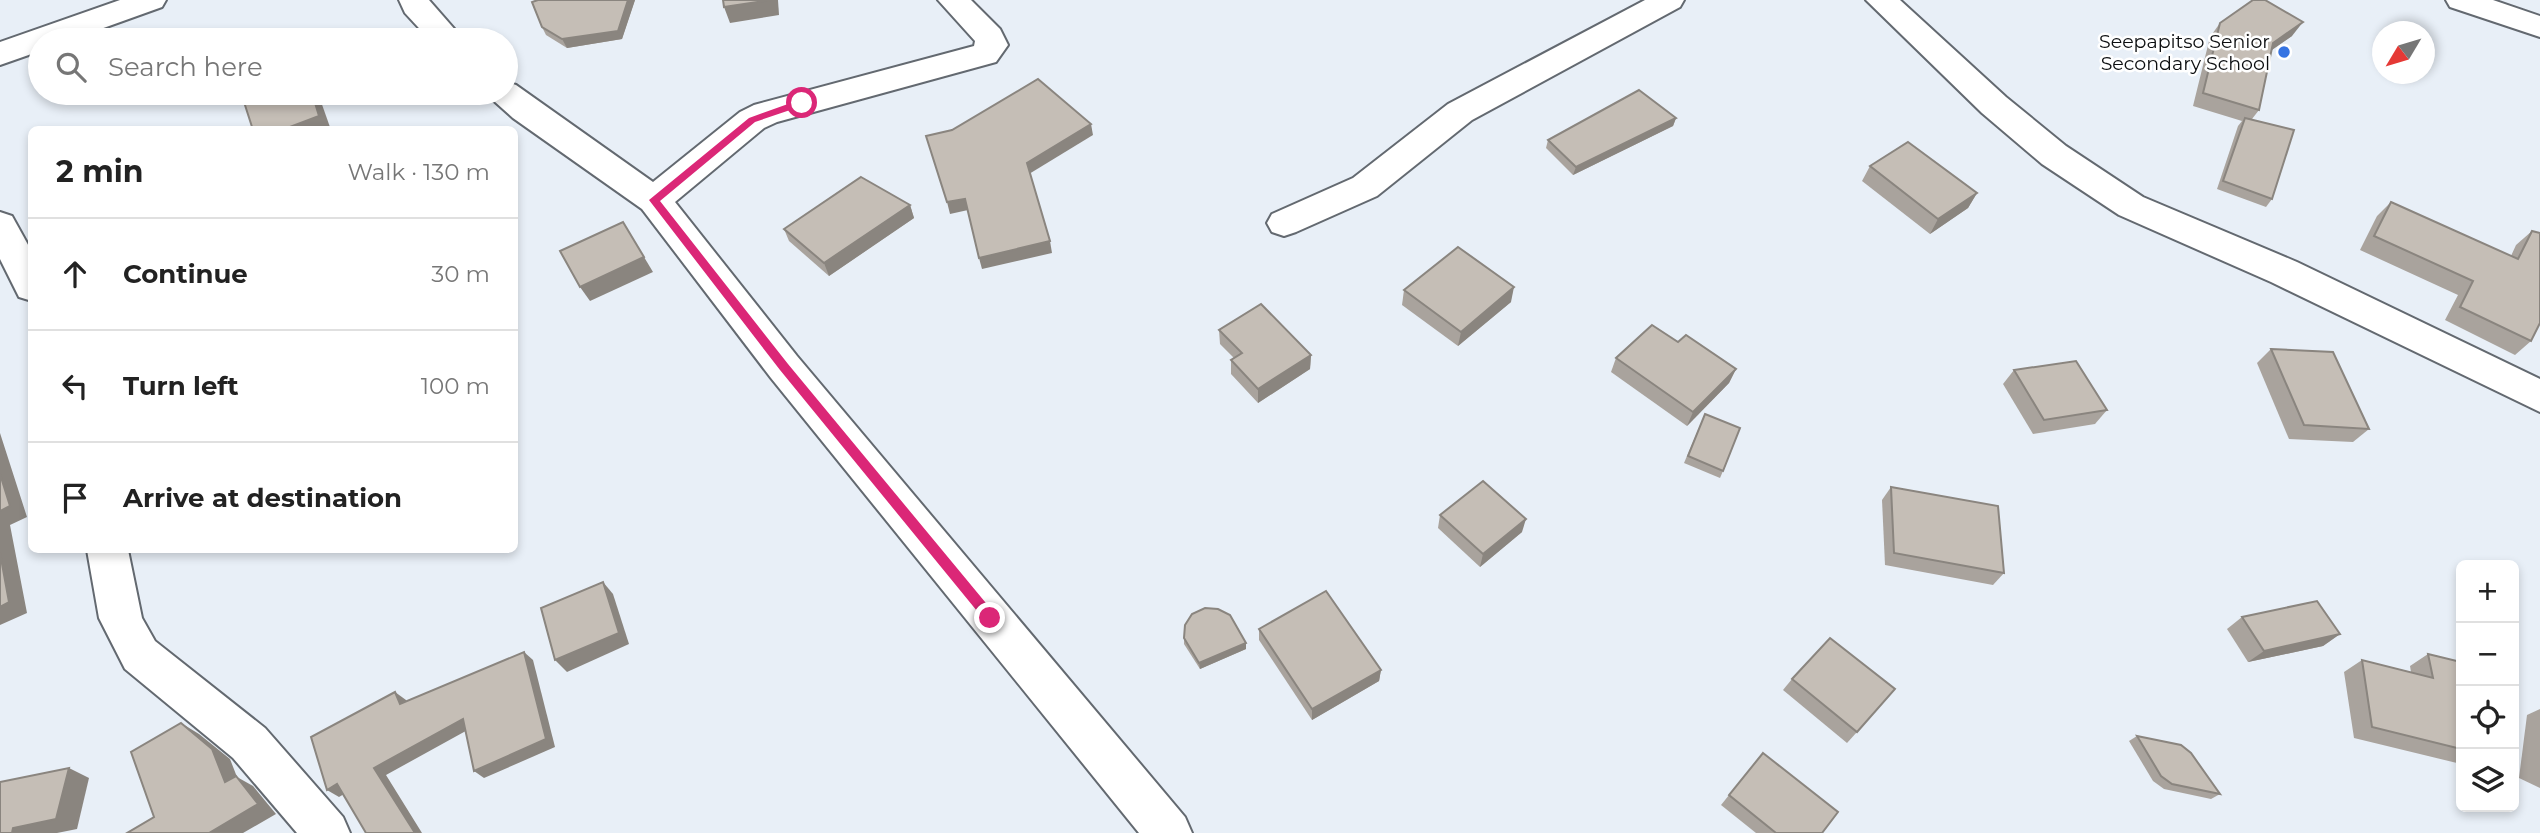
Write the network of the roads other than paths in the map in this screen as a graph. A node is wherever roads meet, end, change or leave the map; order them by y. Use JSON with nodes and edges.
{"nodes":[{"id":1,"x":151,"y":0,"type":"edge"},
{"id":2,"x":414,"y":0,"type":"edge"},
{"id":3,"x":953,"y":0,"type":"edge"},
{"id":4,"x":1669,"y":0,"type":"edge"},
{"id":5,"x":1881,"y":0,"type":"edge"},
{"id":6,"x":2461,"y":0,"type":"edge"},
{"id":7,"x":2540,"y":27,"type":"edge"},
{"id":8,"x":73,"y":28,"type":"edge"},
{"id":9,"x":437,"y":28,"type":"edge"},
{"id":10,"x":28,"y":44,"type":"edge"},
{"id":11,"x":0,"y":54,"type":"edge"},
{"id":12,"x":518,"y":104,"type":"edge"},
{"id":13,"x":654,"y":200,"type":"junction"},
{"id":14,"x":1284,"y":223,"type":"dead end"},
{"id":15,"x":0,"y":225,"type":"edge"},
{"id":16,"x":28,"y":279,"type":"edge"},
{"id":17,"x":2540,"y":396,"type":"edge"},
{"id":18,"x":108,"y":553,"type":"edge"},
{"id":19,"x":327,"y":833,"type":"edge"},
{"id":20,"x":1169,"y":833,"type":"edge"}],
"edges":[{"from":1,"to":8,"type":"street"},
{"from":2,"to":9,"type":"street"},
{"from":3,"to":13,"type":"street"},
{"from":4,"to":14,"type":"street"},
{"from":5,"to":17,"type":"street"},
{"from":6,"to":7,"type":"street"},
{"from":10,"to":11,"type":"street"},
{"from":12,"to":13,"type":"street"},
{"from":13,"to":20,"type":"street"},
{"from":15,"to":16,"type":"street"},
{"from":18,"to":19,"type":"street"}]}
